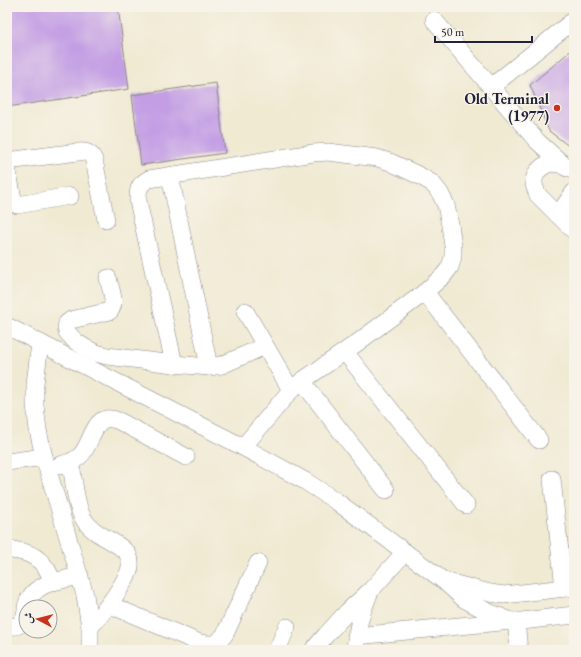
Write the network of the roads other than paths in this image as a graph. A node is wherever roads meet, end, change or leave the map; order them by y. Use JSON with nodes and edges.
{"nodes":[{"id":1,"x":434,"y":20,"type":"dead end"},
{"id":2,"x":574,"y":20,"type":"edge"},
{"id":3,"x":491,"y":87,"type":"junction"},
{"id":4,"x":7,"y":161,"type":"edge"},
{"id":5,"x":7,"y":167,"type":"edge"},
{"id":6,"x":570,"y":171,"type":"edge"},
{"id":7,"x":170,"y":176,"type":"junction"},
{"id":8,"x":574,"y":192,"type":"edge"},
{"id":9,"x":70,"y":196,"type":"dead end"},
{"id":10,"x":558,"y":215,"type":"junction"},
{"id":11,"x":106,"y":220,"type":"dead end"},
{"id":12,"x":574,"y":231,"type":"edge"},
{"id":13,"x":108,"y":278,"type":"dead end"},
{"id":14,"x":425,"y":292,"type":"junction"},
{"id":15,"x":245,"y":311,"type":"dead end"},
{"id":16,"x":7,"y":326,"type":"edge"},
{"id":17,"x":40,"y":344,"type":"junction"},
{"id":18,"x":265,"y":346,"type":"junction"},
{"id":19,"x":345,"y":352,"type":"junction"},
{"id":20,"x":174,"y":364,"type":"junction"},
{"id":21,"x":209,"y":367,"type":"junction"},
{"id":22,"x":296,"y":385,"type":"junction"},
{"id":23,"x":539,"y":440,"type":"dead end"},
{"id":24,"x":243,"y":447,"type":"junction"},
{"id":25,"x":186,"y":457,"type":"dead end"},
{"id":26,"x":7,"y":462,"type":"edge"},
{"id":27,"x":71,"y":462,"type":"junction"},
{"id":28,"x":46,"y":463,"type":"junction"},
{"id":29,"x":552,"y":479,"type":"dead end"},
{"id":30,"x":386,"y":490,"type":"dead end"},
{"id":31,"x":466,"y":505,"type":"dead end"},
{"id":32,"x":7,"y":550,"type":"edge"},
{"id":33,"x":405,"y":552,"type":"junction"},
{"id":34,"x":258,"y":563,"type":"dead end"},
{"id":35,"x":80,"y":576,"type":"junction"},
{"id":36,"x":444,"y":581,"type":"junction"},
{"id":37,"x":53,"y":582,"type":"junction"},
{"id":38,"x":569,"y":588,"type":"edge"},
{"id":39,"x":371,"y":590,"type":"junction"},
{"id":40,"x":504,"y":594,"type":"junction"},
{"id":41,"x":30,"y":599,"type":"edge"},
{"id":42,"x":110,"y":605,"type":"junction"},
{"id":43,"x":574,"y":615,"type":"edge"},
{"id":44,"x":509,"y":620,"type":"junction"},
{"id":45,"x":7,"y":625,"type":"edge"},
{"id":46,"x":18,"y":625,"type":"edge"},
{"id":47,"x":90,"y":627,"type":"junction"},
{"id":48,"x":287,"y":627,"type":"dead end"},
{"id":49,"x":355,"y":643,"type":"edge"},
{"id":50,"x":90,"y":650,"type":"edge"},
{"id":51,"x":277,"y":650,"type":"edge"},
{"id":52,"x":313,"y":650,"type":"edge"},
{"id":53,"x":519,"y":650,"type":"edge"}],
"edges":[{"from":1,"to":3,"type":"lane"},
{"from":2,"to":3,"type":"lane"},
{"from":3,"to":6,"type":"lane"},
{"from":4,"to":11,"type":"lane"},
{"from":5,"to":9,"type":"lane"},
{"from":6,"to":10,"type":"lane"},
{"from":7,"to":14,"type":"lane"},
{"from":7,"to":20,"type":"lane"},
{"from":7,"to":21,"type":"lane"},
{"from":8,"to":10,"type":"lane"},
{"from":10,"to":12,"type":"lane"},
{"from":13,"to":20,"type":"lane"},
{"from":14,"to":19,"type":"lane"},
{"from":14,"to":23,"type":"lane"},
{"from":15,"to":18,"type":"lane"},
{"from":16,"to":17,"type":"lane"},
{"from":17,"to":24,"type":"lane"},
{"from":17,"to":28,"type":"lane"},
{"from":18,"to":21,"type":"lane"},
{"from":18,"to":22,"type":"lane"},
{"from":19,"to":22,"type":"lane"},
{"from":19,"to":31,"type":"lane"},
{"from":20,"to":21,"type":"lane"},
{"from":22,"to":24,"type":"lane"},
{"from":22,"to":30,"type":"lane"},
{"from":24,"to":33,"type":"lane"},
{"from":25,"to":27,"type":"lane"},
{"from":26,"to":28,"type":"lane"},
{"from":27,"to":28,"type":"lane"},
{"from":27,"to":42,"type":"lane"},
{"from":28,"to":35,"type":"lane"},
{"from":29,"to":38,"type":"lane"},
{"from":32,"to":37,"type":"lane"},
{"from":33,"to":36,"type":"lane"},
{"from":33,"to":39,"type":"lane"},
{"from":34,"to":42,"type":"lane"},
{"from":35,"to":37,"type":"lane"},
{"from":35,"to":47,"type":"lane"},
{"from":36,"to":40,"type":"lane"},
{"from":36,"to":44,"type":"lane"},
{"from":37,"to":41,"type":"lane"},
{"from":38,"to":40,"type":"lane"},
{"from":39,"to":49,"type":"lane"},
{"from":39,"to":52,"type":"lane"},
{"from":40,"to":44,"type":"lane"},
{"from":42,"to":47,"type":"lane"},
{"from":43,"to":44,"type":"lane"},
{"from":44,"to":49,"type":"lane"},
{"from":44,"to":53,"type":"lane"},
{"from":45,"to":46,"type":"lane"},
{"from":47,"to":50,"type":"lane"},
{"from":48,"to":51,"type":"lane"}]}
